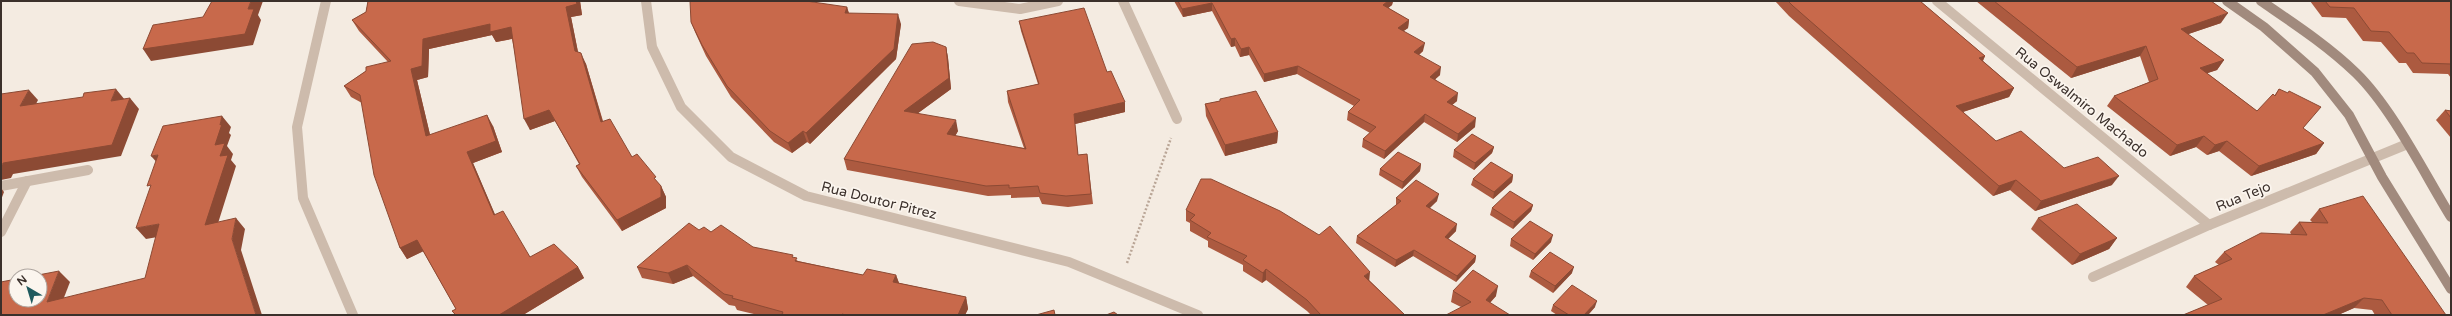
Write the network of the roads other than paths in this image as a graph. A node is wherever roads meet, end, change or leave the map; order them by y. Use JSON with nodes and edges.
{"nodes":[{"id":1,"x":326,"y":1,"type":"edge"},
{"id":2,"x":646,"y":1,"type":"edge"},
{"id":3,"x":959,"y":1,"type":"edge"},
{"id":4,"x":1058,"y":1,"type":"edge"},
{"id":5,"x":1123,"y":1,"type":"edge"},
{"id":6,"x":1937,"y":1,"type":"edge"},
{"id":7,"x":2227,"y":1,"type":"edge"},
{"id":8,"x":2261,"y":1,"type":"edge"},
{"id":9,"x":1177,"y":119,"type":"road end"},
{"id":10,"x":2405,"y":144,"type":"junction"},
{"id":11,"x":2372,"y":158,"type":"junction"},
{"id":12,"x":88,"y":170,"type":"dead end"},
{"id":13,"x":27,"y":182,"type":"junction"},
{"id":14,"x":1,"y":186,"type":"edge"},
{"id":15,"x":2451,"y":217,"type":"edge"},
{"id":16,"x":2209,"y":225,"type":"junction"},
{"id":17,"x":1,"y":232,"type":"edge"},
{"id":18,"x":2093,"y":277,"type":"dead end"},
{"id":19,"x":2451,"y":289,"type":"edge"},
{"id":20,"x":353,"y":315,"type":"edge"},
{"id":21,"x":1198,"y":315,"type":"edge"}],
"edges":[{"from":1,"to":20,"type":"street"},
{"from":2,"to":21,"type":"street","name":"Rua Doutor Pitrez"},
{"from":3,"to":4,"type":"street"},
{"from":5,"to":9,"type":"street"},
{"from":6,"to":16,"type":"street","name":"Rua Oswalmiro Machado"},
{"from":7,"to":11,"type":"street"},
{"from":8,"to":10,"type":"street"},
{"from":10,"to":11,"type":"street","name":"Rua Tejo"},
{"from":10,"to":15,"type":"street"},
{"from":11,"to":16,"type":"street","name":"Rua Tejo"},
{"from":11,"to":19,"type":"street"},
{"from":12,"to":13,"type":"street"},
{"from":13,"to":14,"type":"street"},
{"from":13,"to":17,"type":"street"},
{"from":16,"to":18,"type":"street","name":"Rua Tejo"}]}
